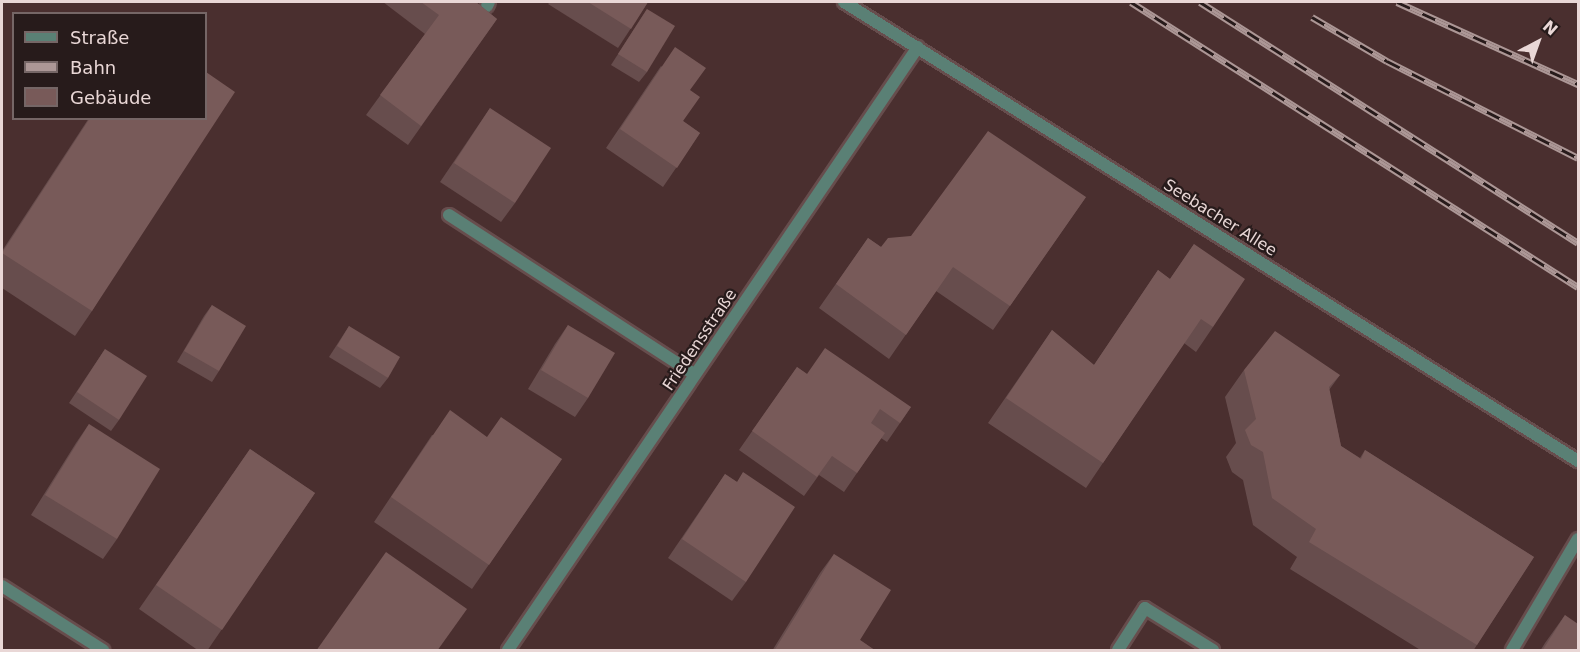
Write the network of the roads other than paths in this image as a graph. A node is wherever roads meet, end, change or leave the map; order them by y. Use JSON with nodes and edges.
{"nodes":[{"id":1,"x":844,"y":2,"type":"edge"},
{"id":2,"x":918,"y":47,"type":"junction"},
{"id":3,"x":449,"y":215,"type":"dead end"},
{"id":4,"x":695,"y":375,"type":"junction"},
{"id":5,"x":1578,"y":461,"type":"edge"},
{"id":6,"x":1578,"y":539,"type":"edge"},
{"id":7,"x":2,"y":586,"type":"edge"},
{"id":8,"x":103,"y":651,"type":"edge"},
{"id":9,"x":508,"y":651,"type":"edge"},
{"id":10,"x":1118,"y":651,"type":"edge"},
{"id":11,"x":1213,"y":651,"type":"edge"},
{"id":12,"x":1512,"y":651,"type":"edge"}],
"edges":[{"from":1,"to":2,"type":"street","name":"Seebacher Allee"},
{"from":2,"to":4,"type":"street","name":"Friedensstraße"},
{"from":2,"to":5,"type":"street","name":"Seebacher Allee"},
{"from":3,"to":4,"type":"street"},
{"from":4,"to":9,"type":"street","name":"Friedensstraße"},
{"from":6,"to":12,"type":"street"},
{"from":7,"to":8,"type":"street"},
{"from":10,"to":11,"type":"street"}]}
